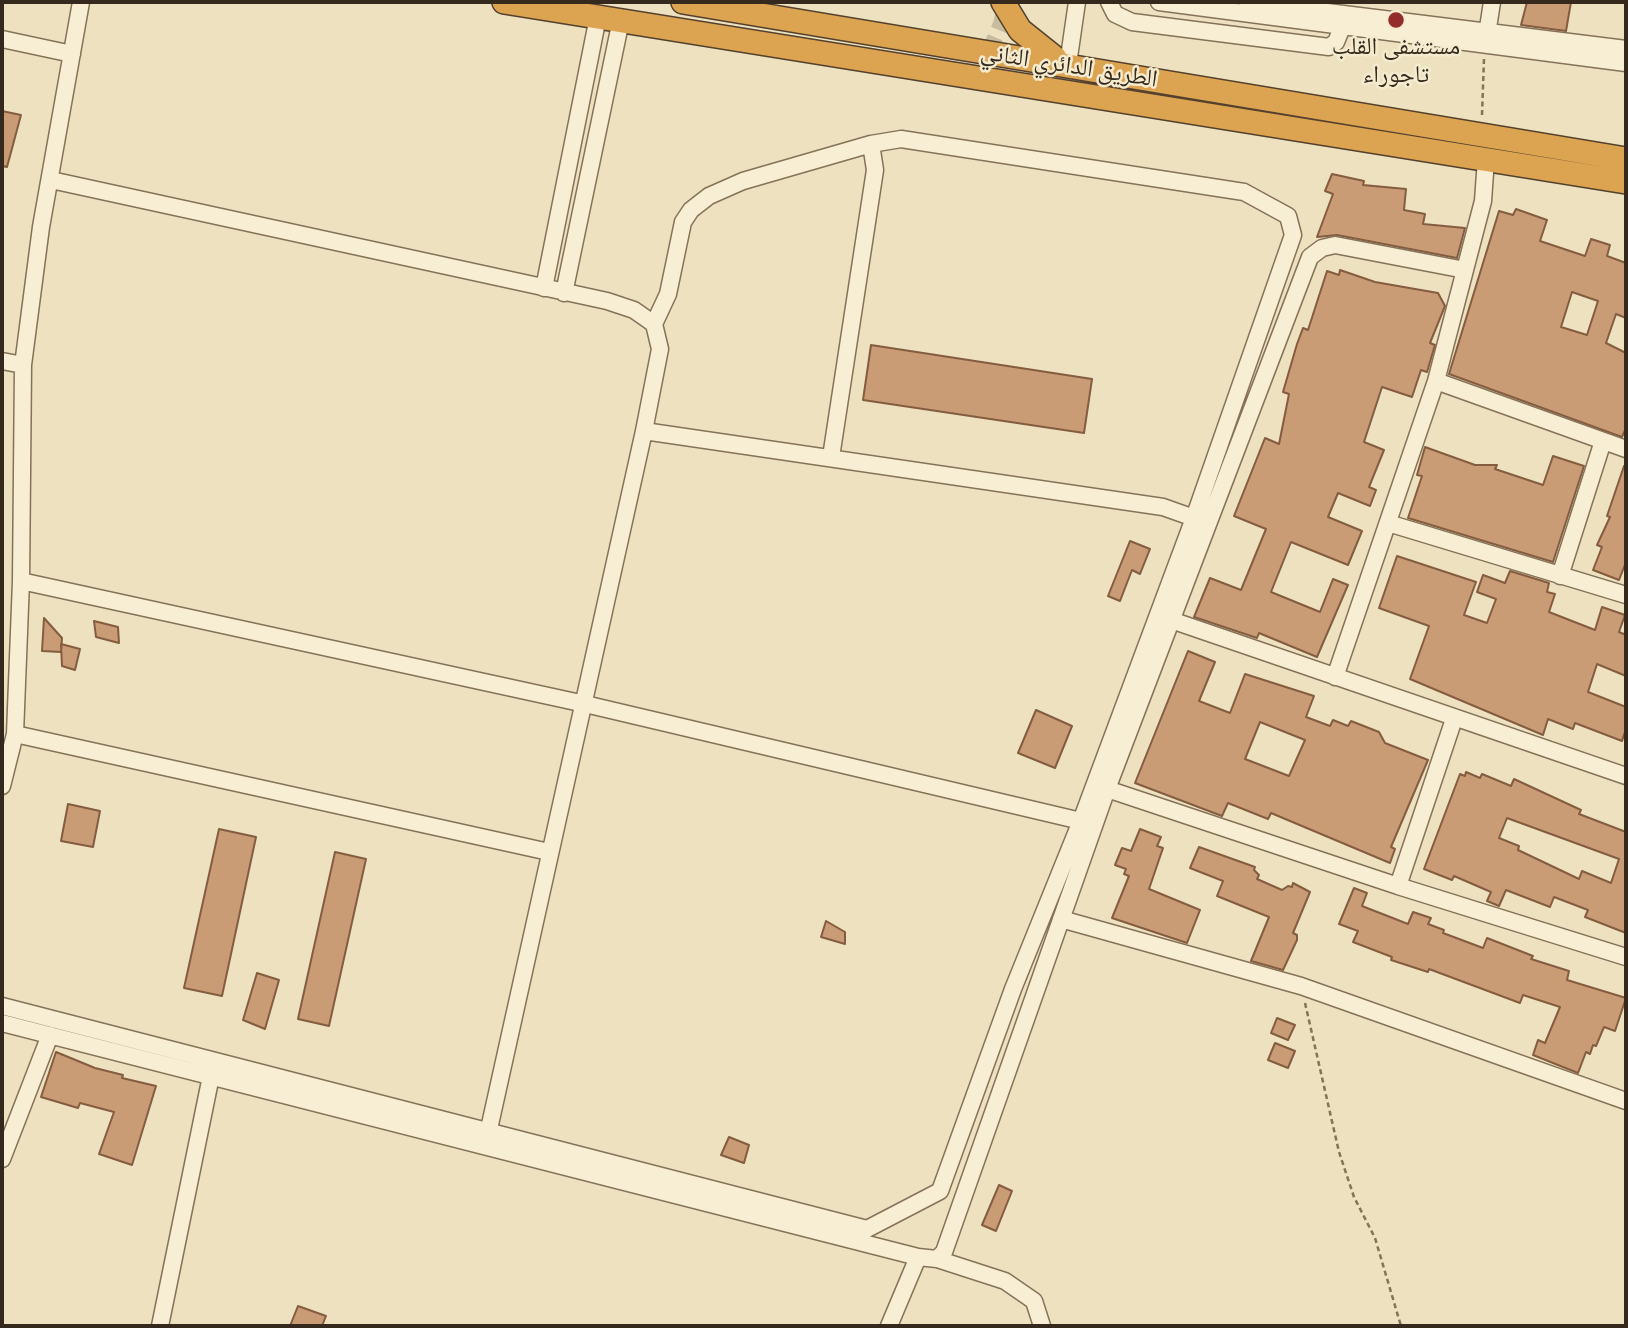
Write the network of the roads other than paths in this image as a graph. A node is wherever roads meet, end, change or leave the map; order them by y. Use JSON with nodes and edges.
{"nodes":[{"id":1,"x":81,"y":2,"type":"edge"},
{"id":2,"x":504,"y":2,"type":"edge"},
{"id":3,"x":683,"y":2,"type":"edge"},
{"id":4,"x":1003,"y":2,"type":"edge"},
{"id":5,"x":1077,"y":2,"type":"edge"},
{"id":6,"x":1110,"y":2,"type":"edge"},
{"id":7,"x":1159,"y":2,"type":"edge"},
{"id":8,"x":1244,"y":2,"type":"edge"},
{"id":9,"x":1492,"y":2,"type":"edge"},
{"id":10,"x":598,"y":17,"type":"junction"},
{"id":11,"x":621,"y":20,"type":"junction"},
{"id":12,"x":1343,"y":26,"type":"junction"},
{"id":13,"x":1487,"y":38,"type":"junction"},
{"id":14,"x":2,"y":39,"type":"edge"},
{"id":15,"x":1626,"y":49,"type":"edge"},
{"id":16,"x":72,"y":54,"type":"junction"},
{"id":17,"x":1068,"y":64,"type":"junction"},
{"id":18,"x":1626,"y":64,"type":"edge"},
{"id":19,"x":871,"y":144,"type":"junction"},
{"id":20,"x":1486,"y":159,"type":"junction"},
{"id":21,"x":1626,"y":159,"type":"edge"},
{"id":22,"x":51,"y":180,"type":"junction"},
{"id":23,"x":1626,"y":183,"type":"edge"},
{"id":24,"x":1465,"y":270,"type":"junction"},
{"id":25,"x":544,"y":288,"type":"junction"},
{"id":26,"x":564,"y":293,"type":"junction"},
{"id":27,"x":654,"y":324,"type":"junction"},
{"id":28,"x":2,"y":361,"type":"edge"},
{"id":29,"x":23,"y":365,"type":"junction"},
{"id":30,"x":1436,"y":381,"type":"junction"},
{"id":31,"x":644,"y":431,"type":"junction"},
{"id":32,"x":1603,"y":441,"type":"junction"},
{"id":33,"x":1626,"y":449,"type":"edge"},
{"id":34,"x":831,"y":457,"type":"junction"},
{"id":35,"x":1194,"y":518,"type":"junction"},
{"id":36,"x":1388,"y":523,"type":"junction"},
{"id":37,"x":1560,"y":576,"type":"junction"},
{"id":38,"x":21,"y":581,"type":"junction"},
{"id":39,"x":1626,"y":595,"type":"edge"},
{"id":40,"x":1171,"y":620,"type":"junction"},
{"id":41,"x":1335,"y":677,"type":"junction"},
{"id":42,"x":585,"y":704,"type":"junction"},
{"id":43,"x":1454,"y":719,"type":"junction"},
{"id":44,"x":15,"y":734,"type":"junction"},
{"id":45,"x":1626,"y":776,"type":"edge"},
{"id":46,"x":2,"y":786,"type":"edge"},
{"id":47,"x":1107,"y":789,"type":"junction"},
{"id":48,"x":1081,"y":821,"type":"junction"},
{"id":49,"x":549,"y":852,"type":"junction"},
{"id":50,"x":1398,"y":886,"type":"junction"},
{"id":51,"x":1061,"y":919,"type":"junction"},
{"id":52,"x":1626,"y":957,"type":"edge"},
{"id":53,"x":2,"y":1006,"type":"edge"},
{"id":54,"x":2,"y":1023,"type":"edge"},
{"id":55,"x":50,"y":1035,"type":"junction"},
{"id":56,"x":211,"y":1076,"type":"junction"},
{"id":57,"x":1626,"y":1101,"type":"edge"},
{"id":58,"x":489,"y":1129,"type":"junction"},
{"id":59,"x":2,"y":1158,"type":"edge"},
{"id":60,"x":918,"y":1257,"type":"junction"},
{"id":61,"x":937,"y":1259,"type":"junction"},
{"id":62,"x":160,"y":1326,"type":"edge"},
{"id":63,"x":890,"y":1326,"type":"edge"},
{"id":64,"x":1042,"y":1326,"type":"edge"}],
"edges":[{"from":1,"to":16,"type":"street"},
{"from":2,"to":10,"type":"highway","name":"الطريق الدائري الثاني"},
{"from":3,"to":17,"type":"highway","name":"الطريق الدائري الثاني"},
{"from":4,"to":17,"type":"highway"},
{"from":5,"to":17,"type":"street"},
{"from":6,"to":12,"type":"street"},
{"from":7,"to":12,"type":"street"},
{"from":8,"to":13,"type":"street"},
{"from":9,"to":13,"type":"street"},
{"from":10,"to":11,"type":"highway","name":"الطريق الدائري الثاني"},
{"from":10,"to":25,"type":"street"},
{"from":11,"to":20,"type":"highway","name":"الطريق الدائري الثاني"},
{"from":11,"to":26,"type":"street"},
{"from":12,"to":13,"type":"street"},
{"from":13,"to":15,"type":"street"},
{"from":13,"to":18,"type":"street"},
{"from":14,"to":16,"type":"street"},
{"from":16,"to":22,"type":"street"},
{"from":17,"to":21,"type":"highway","name":"الطريق الدائري الثاني"},
{"from":19,"to":27,"type":"street"},
{"from":19,"to":34,"type":"street"},
{"from":19,"to":35,"type":"street"},
{"from":20,"to":23,"type":"highway","name":"الطريق الدائري الثاني"},
{"from":20,"to":24,"type":"street"},
{"from":22,"to":25,"type":"street"},
{"from":22,"to":29,"type":"street"},
{"from":24,"to":30,"type":"street"},
{"from":24,"to":40,"type":"street"},
{"from":25,"to":26,"type":"street"},
{"from":26,"to":27,"type":"street"},
{"from":27,"to":31,"type":"street"},
{"from":28,"to":29,"type":"street"},
{"from":29,"to":38,"type":"street"},
{"from":30,"to":32,"type":"street"},
{"from":30,"to":36,"type":"street"},
{"from":31,"to":34,"type":"street"},
{"from":31,"to":42,"type":"street"},
{"from":32,"to":33,"type":"street"},
{"from":32,"to":37,"type":"street"},
{"from":34,"to":35,"type":"street"},
{"from":35,"to":48,"type":"street"},
{"from":36,"to":37,"type":"street"},
{"from":36,"to":41,"type":"street"},
{"from":37,"to":39,"type":"street"},
{"from":38,"to":42,"type":"street"},
{"from":38,"to":44,"type":"street"},
{"from":40,"to":41,"type":"street"},
{"from":40,"to":47,"type":"street"},
{"from":41,"to":43,"type":"street"},
{"from":42,"to":48,"type":"street"},
{"from":42,"to":49,"type":"street"},
{"from":43,"to":45,"type":"street"},
{"from":43,"to":50,"type":"street"},
{"from":44,"to":46,"type":"street"},
{"from":44,"to":49,"type":"street"},
{"from":47,"to":50,"type":"street"},
{"from":47,"to":51,"type":"street"},
{"from":48,"to":58,"type":"street"},
{"from":49,"to":58,"type":"street"},
{"from":50,"to":52,"type":"street"},
{"from":51,"to":57,"type":"street"},
{"from":51,"to":61,"type":"street"},
{"from":53,"to":58,"type":"street"},
{"from":54,"to":55,"type":"street"},
{"from":55,"to":56,"type":"street"},
{"from":55,"to":59,"type":"street"},
{"from":56,"to":60,"type":"street"},
{"from":56,"to":62,"type":"street"},
{"from":60,"to":61,"type":"street"},
{"from":60,"to":63,"type":"street"},
{"from":61,"to":64,"type":"street"}]}
